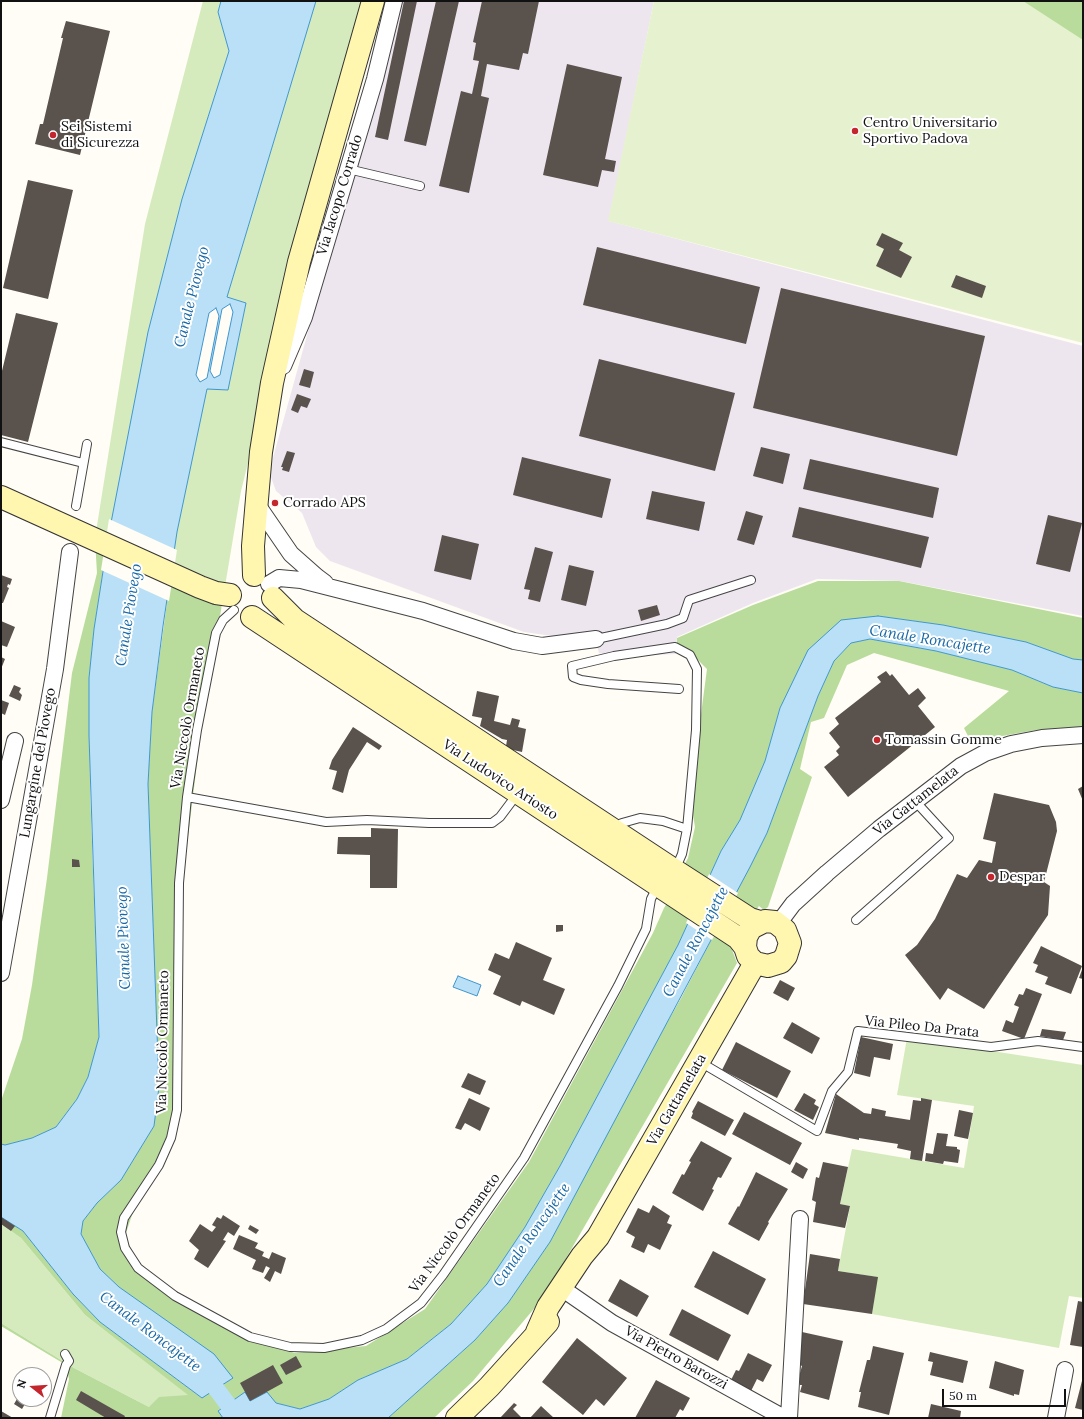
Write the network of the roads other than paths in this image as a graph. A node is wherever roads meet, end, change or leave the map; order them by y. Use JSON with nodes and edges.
{"nodes":[{"id":1,"x":374,"y":1,"type":"edge"},
{"id":2,"x":394,"y":1,"type":"edge"},
{"id":3,"x":348,"y":169,"type":"junction"},
{"id":4,"x":420,"y":186,"type":"dead end"},
{"id":5,"x":272,"y":383,"type":"junction"},
{"id":6,"x":1,"y":442,"type":"edge"},
{"id":7,"x":87,"y":444,"type":"dead end"},
{"id":8,"x":83,"y":463,"type":"junction"},
{"id":9,"x":1,"y":497,"type":"edge"},
{"id":10,"x":256,"y":503,"type":"junction"},
{"id":11,"x":76,"y":506,"type":"dead end"},
{"id":12,"x":75,"y":542,"type":"junction"},
{"id":13,"x":750,"y":580,"type":"dead end"},
{"id":14,"x":265,"y":585,"type":"junction"},
{"id":15,"x":334,"y":588,"type":"junction"},
{"id":16,"x":239,"y":608,"type":"junction"},
{"id":17,"x":596,"y":640,"type":"joint"},
{"id":18,"x":679,"y":689,"type":"dead end"},
{"id":19,"x":1083,"y":735,"type":"edge"},
{"id":20,"x":14,"y":741,"type":"dead end"},
{"id":21,"x":519,"y":792,"type":"junction"},
{"id":22,"x":187,"y":797,"type":"junction"},
{"id":23,"x":1,"y":800,"type":"edge"},
{"id":24,"x":915,"y":801,"type":"junction"},
{"id":25,"x":612,"y":829,"type":"junction"},
{"id":26,"x":687,"y":829,"type":"junction"},
{"id":27,"x":679,"y":873,"type":"junction"},
{"id":28,"x":666,"y":891,"type":"junction"},
{"id":29,"x":6,"y":911,"type":"edge"},
{"id":30,"x":856,"y":920,"type":"dead end"},
{"id":31,"x":763,"y":922,"type":"junction"},
{"id":32,"x":746,"y":949,"type":"junction"},
{"id":33,"x":1,"y":973,"type":"edge"},
{"id":34,"x":1083,"y":1047,"type":"edge"},
{"id":35,"x":699,"y":1061,"type":"junction"},
{"id":36,"x":800,"y":1219,"type":"dead end"},
{"id":37,"x":598,"y":1237,"type":"junction"},
{"id":38,"x":570,"y":1294,"type":"junction"},
{"id":39,"x":537,"y":1332,"type":"junction"},
{"id":40,"x":64,"y":1354,"type":"dead end"},
{"id":41,"x":1065,"y":1370,"type":"dead end"},
{"id":42,"x":50,"y":1418,"type":"edge"},
{"id":43,"x":457,"y":1418,"type":"edge"},
{"id":44,"x":784,"y":1418,"type":"edge"},
{"id":45,"x":789,"y":1418,"type":"edge"},
{"id":46,"x":1056,"y":1418,"type":"edge"}],
"edges":[{"from":1,"to":5,"type":"main road","name":"Via Jacopo Corrado"},
{"from":2,"to":3,"type":"street","name":"Via Jacopo Corrado"},
{"from":3,"to":4,"type":"lane"},
{"from":3,"to":5,"type":"street","name":"Via Jacopo Corrado"},
{"from":5,"to":10,"type":"main road","name":"Via Jacopo Corrado"},
{"from":6,"to":8,"type":"lane"},
{"from":7,"to":8,"type":"lane"},
{"from":8,"to":11,"type":"lane"},
{"from":9,"to":12,"type":"main road"},
{"from":10,"to":14,"type":"main road","name":"Via Jacopo Corrado"},
{"from":10,"to":15,"type":"street"},
{"from":12,"to":16,"type":"main road","name":"Via Ludovico Ariosto"},
{"from":12,"to":29,"type":"street","name":"Lungargine del Piovego"},
{"from":13,"to":17,"type":"lane"},
{"from":14,"to":15,"type":"street"},
{"from":14,"to":16,"type":"main road"},
{"from":14,"to":16,"type":"main road"},
{"from":14,"to":25,"type":"main road","name":"Via Ludovico Ariosto"},
{"from":15,"to":17,"type":"street"},
{"from":16,"to":21,"type":"main road","name":"Via Ludovico Ariosto"},
{"from":16,"to":22,"type":"lane","name":"Via Niccolò Ormaneto"},
{"from":18,"to":26,"type":"lane"},
{"from":19,"to":24,"type":"street","name":"Via Gattamelata"},
{"from":20,"to":23,"type":"street"},
{"from":21,"to":22,"type":"lane"},
{"from":21,"to":28,"type":"main road","name":"Via Ludovico Ariosto"},
{"from":22,"to":28,"type":"lane","name":"Via Niccolò Ormaneto"},
{"from":24,"to":30,"type":"lane"},
{"from":24,"to":31,"type":"street","name":"Via Gattamelata"},
{"from":25,"to":26,"type":"lane"},
{"from":25,"to":27,"type":"main road","name":"Via Ludovico Ariosto"},
{"from":26,"to":27,"type":"lane"},
{"from":27,"to":31,"type":"main road","name":"Via Ludovico Ariosto"},
{"from":28,"to":32,"type":"main road","name":"Via Ludovico Ariosto"},
{"from":29,"to":33,"type":"street","name":"Lungargine del Piovego"},
{"from":31,"to":32,"type":"main road"},
{"from":31,"to":32,"type":"main road"},
{"from":32,"to":35,"type":"main road","name":"Via Gattamelata"},
{"from":34,"to":35,"type":"lane","name":"Via Pileo Da Prata"},
{"from":35,"to":37,"type":"main road","name":"Via Gattamelata"},
{"from":36,"to":45,"type":"street"},
{"from":37,"to":38,"type":"main road","name":"Via Gattamelata"},
{"from":37,"to":39,"type":"main road","name":"Via Gattamelata"},
{"from":38,"to":39,"type":"main road","name":"Via Gattamelata"},
{"from":38,"to":44,"type":"street","name":"Via Pietro Barozzi"},
{"from":39,"to":43,"type":"main road","name":"Via Gattamelata"},
{"from":40,"to":42,"type":"lane"},
{"from":41,"to":46,"type":"street"}]}
